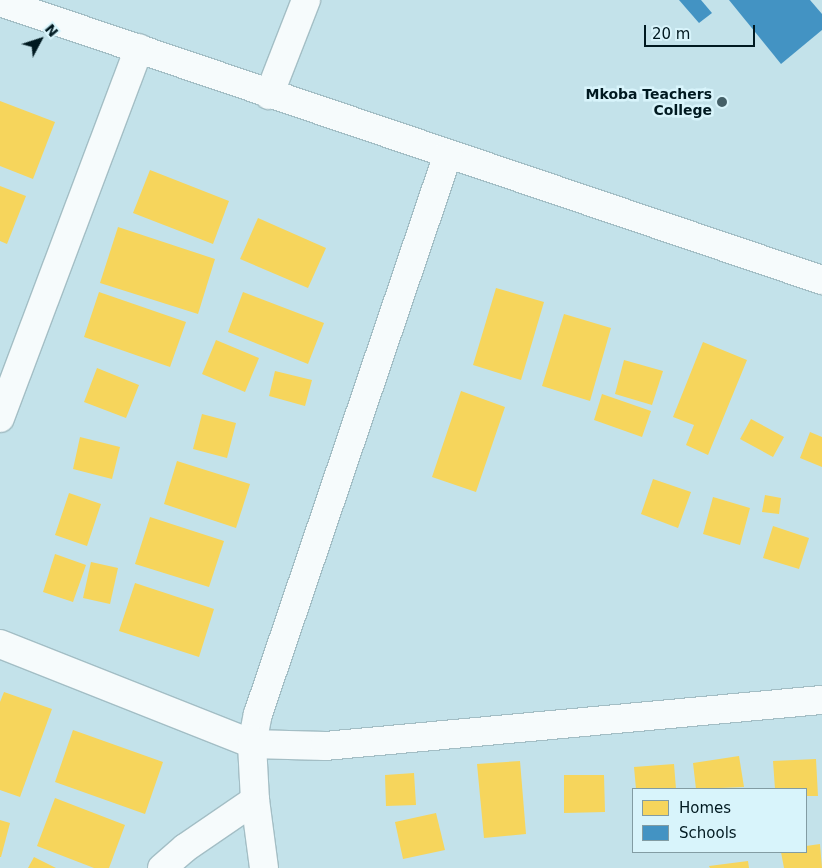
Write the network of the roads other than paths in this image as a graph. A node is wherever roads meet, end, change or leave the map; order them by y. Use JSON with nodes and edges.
{"nodes":[{"id":1,"x":306,"y":0,"type":"edge"},
{"id":2,"x":0,"y":2,"type":"edge"},
{"id":3,"x":139,"y":48,"type":"junction"},
{"id":4,"x":269,"y":95,"type":"junction"},
{"id":5,"x":448,"y":154,"type":"junction"},
{"id":6,"x":822,"y":280,"type":"edge"},
{"id":7,"x":0,"y":418,"type":"edge"},
{"id":8,"x":0,"y":644,"type":"edge"},
{"id":9,"x":822,"y":700,"type":"edge"},
{"id":10,"x":252,"y":744,"type":"junction"},
{"id":11,"x":255,"y":800,"type":"junction"},
{"id":12,"x":162,"y":868,"type":"edge"},
{"id":13,"x":264,"y":868,"type":"edge"}],
"edges":[{"from":1,"to":4,"type":"street"},
{"from":2,"to":3,"type":"street"},
{"from":3,"to":4,"type":"street"},
{"from":3,"to":7,"type":"street"},
{"from":4,"to":5,"type":"street"},
{"from":5,"to":6,"type":"street"},
{"from":5,"to":10,"type":"street"},
{"from":8,"to":10,"type":"street"},
{"from":9,"to":10,"type":"street"},
{"from":10,"to":11,"type":"street"},
{"from":11,"to":12,"type":"street"},
{"from":11,"to":13,"type":"street"}]}
